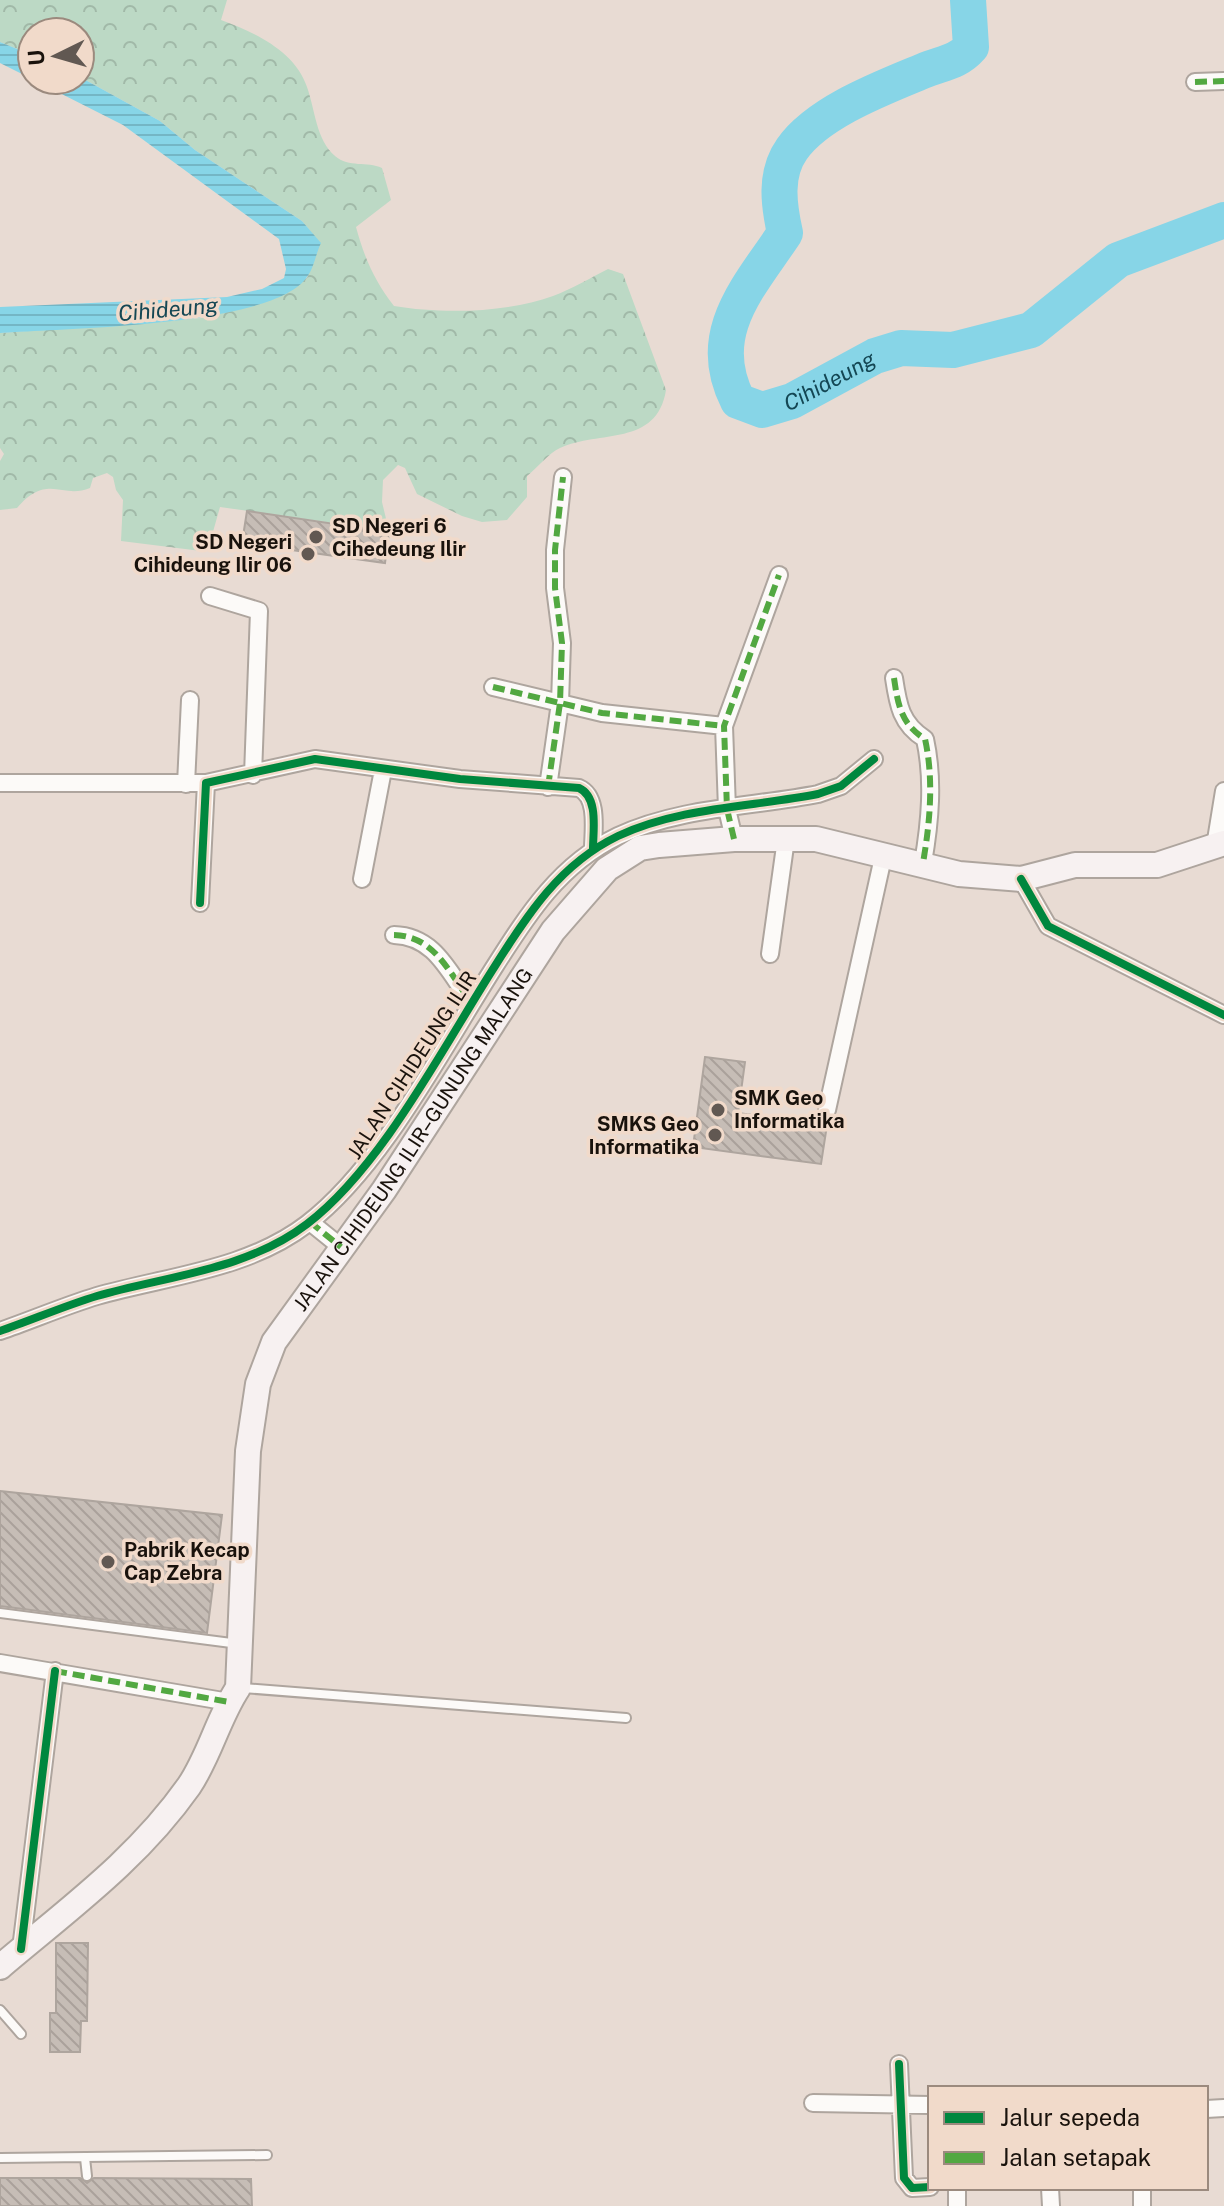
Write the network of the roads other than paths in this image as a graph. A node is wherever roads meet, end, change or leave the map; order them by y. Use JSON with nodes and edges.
{"nodes":[{"id":1,"x":1224,"y":81,"type":"edge"},
{"id":2,"x":1195,"y":82,"type":"dead end"},
{"id":3,"x":563,"y":477,"type":"dead end"},
{"id":4,"x":779,"y":575,"type":"dead end"},
{"id":5,"x":210,"y":596,"type":"dead end"},
{"id":6,"x":894,"y":678,"type":"dead end"},
{"id":7,"x":493,"y":687,"type":"dead end"},
{"id":8,"x":190,"y":700,"type":"dead end"},
{"id":9,"x":560,"y":703,"type":"junction"},
{"id":10,"x":724,"y":726,"type":"junction"},
{"id":11,"x":874,"y":759,"type":"dead end"},
{"id":12,"x":383,"y":770,"type":"junction"},
{"id":13,"x":253,"y":775,"type":"junction"},
{"id":14,"x":0,"y":783,"type":"edge"},
{"id":15,"x":206,"y":783,"type":"junction"},
{"id":16,"x":186,"y":784,"type":"junction"},
{"id":17,"x":548,"y":787,"type":"junction"},
{"id":18,"x":1224,"y":791,"type":"edge"},
{"id":19,"x":730,"y":823,"type":"junction"},
{"id":20,"x":786,"y":839,"type":"junction"},
{"id":21,"x":1219,"y":845,"type":"edge"},
{"id":22,"x":593,"y":849,"type":"junction"},
{"id":23,"x":884,"y":853,"type":"junction"},
{"id":24,"x":923,"y":863,"type":"junction"},
{"id":25,"x":362,"y":879,"type":"dead end"},
{"id":26,"x":1025,"y":887,"type":"junction"},
{"id":27,"x":200,"y":903,"type":"dead end"},
{"id":28,"x":394,"y":935,"type":"dead end"},
{"id":29,"x":770,"y":954,"type":"dead end"},
{"id":30,"x":471,"y":1002,"type":"junction"},
{"id":31,"x":1224,"y":1015,"type":"edge"},
{"id":32,"x":827,"y":1110,"type":"dead end"},
{"id":33,"x":310,"y":1222,"type":"junction"},
{"id":34,"x":341,"y":1247,"type":"junction"},
{"id":35,"x":0,"y":1331,"type":"edge"},
{"id":36,"x":0,"y":1613,"type":"edge"},
{"id":37,"x":239,"y":1645,"type":"junction"},
{"id":38,"x":0,"y":1663,"type":"edge"},
{"id":39,"x":55,"y":1671,"type":"junction"},
{"id":40,"x":233,"y":1695,"type":"junction"},
{"id":41,"x":626,"y":1718,"type":"dead end"},
{"id":42,"x":21,"y":1949,"type":"junction"},
{"id":43,"x":0,"y":1967,"type":"edge"},
{"id":44,"x":0,"y":2010,"type":"edge"},
{"id":45,"x":21,"y":2034,"type":"dead end"},
{"id":46,"x":899,"y":2064,"type":"dead end"},
{"id":47,"x":813,"y":2103,"type":"dead end"},
{"id":48,"x":899,"y":2105,"type":"junction"},
{"id":49,"x":928,"y":2105,"type":"edge"},
{"id":50,"x":267,"y":2155,"type":"dead end"},
{"id":51,"x":0,"y":2158,"type":"edge"},
{"id":52,"x":85,"y":2158,"type":"junction"},
{"id":53,"x":87,"y":2176,"type":"dead end"},
{"id":54,"x":928,"y":2187,"type":"edge"}],
"edges":[{"from":1,"to":2,"type":"street"},
{"from":3,"to":9,"type":"street"},
{"from":4,"to":10,"type":"street"},
{"from":5,"to":13,"type":"street"},
{"from":6,"to":24,"type":"street"},
{"from":7,"to":9,"type":"street"},
{"from":8,"to":16,"type":"street"},
{"from":9,"to":10,"type":"street"},
{"from":9,"to":17,"type":"street"},
{"from":10,"to":19,"type":"street"},
{"from":11,"to":19,"type":"street","name":"JALAN CIHIDEUNG ILIR"},
{"from":12,"to":13,"type":"street"},
{"from":12,"to":17,"type":"street"},
{"from":12,"to":25,"type":"street"},
{"from":13,"to":15,"type":"street"},
{"from":14,"to":16,"type":"street"},
{"from":15,"to":16,"type":"street"},
{"from":15,"to":27,"type":"street"},
{"from":17,"to":22,"type":"street"},
{"from":18,"to":21,"type":"street"},
{"from":19,"to":20,"type":"main road","name":"JALAN CIHIDEUNG ILIR–GUNUNG MALANG"},
{"from":19,"to":22,"type":"street","name":"JALAN CIHIDEUNG ILIR"},
{"from":19,"to":34,"type":"main road","name":"JALAN CIHIDEUNG ILIR–GUNUNG MALANG"},
{"from":20,"to":23,"type":"main road","name":"JALAN CIHIDEUNG ILIR–GUNUNG MALANG"},
{"from":20,"to":29,"type":"street"},
{"from":21,"to":26,"type":"main road","name":"JALAN CIHIDEUNG ILIR–GUNUNG MALANG"},
{"from":22,"to":30,"type":"street","name":"JALAN CIHIDEUNG ILIR"},
{"from":23,"to":24,"type":"main road","name":"JALAN CIHIDEUNG ILIR–GUNUNG MALANG"},
{"from":23,"to":32,"type":"street"},
{"from":24,"to":26,"type":"main road","name":"JALAN CIHIDEUNG ILIR–GUNUNG MALANG"},
{"from":26,"to":31,"type":"street"},
{"from":28,"to":30,"type":"street"},
{"from":30,"to":33,"type":"street","name":"JALAN CIHIDEUNG ILIR"},
{"from":33,"to":34,"type":"street"},
{"from":33,"to":35,"type":"street","name":"JALAN CIHIDEUNG ILIR"},
{"from":34,"to":37,"type":"main road","name":"JALAN CIHIDEUNG ILIR–GUNUNG MALANG"},
{"from":36,"to":37,"type":"lane"},
{"from":37,"to":40,"type":"main road","name":"JALAN CIHIDEUNG ILIR–GUNUNG MALANG"},
{"from":38,"to":39,"type":"street"},
{"from":39,"to":40,"type":"street"},
{"from":39,"to":42,"type":"street"},
{"from":40,"to":41,"type":"lane"},
{"from":40,"to":42,"type":"main road","name":"JALAN CIHIDEUNG ILIR–GUNUNG MALANG"},
{"from":42,"to":43,"type":"main road","name":"JALAN CIHIDEUNG ILIR–GUNUNG MALANG"},
{"from":44,"to":45,"type":"lane"},
{"from":46,"to":48,"type":"street"},
{"from":47,"to":48,"type":"street"},
{"from":48,"to":49,"type":"street"},
{"from":48,"to":54,"type":"street"},
{"from":50,"to":52,"type":"lane"},
{"from":51,"to":52,"type":"lane"},
{"from":52,"to":53,"type":"lane"}]}
